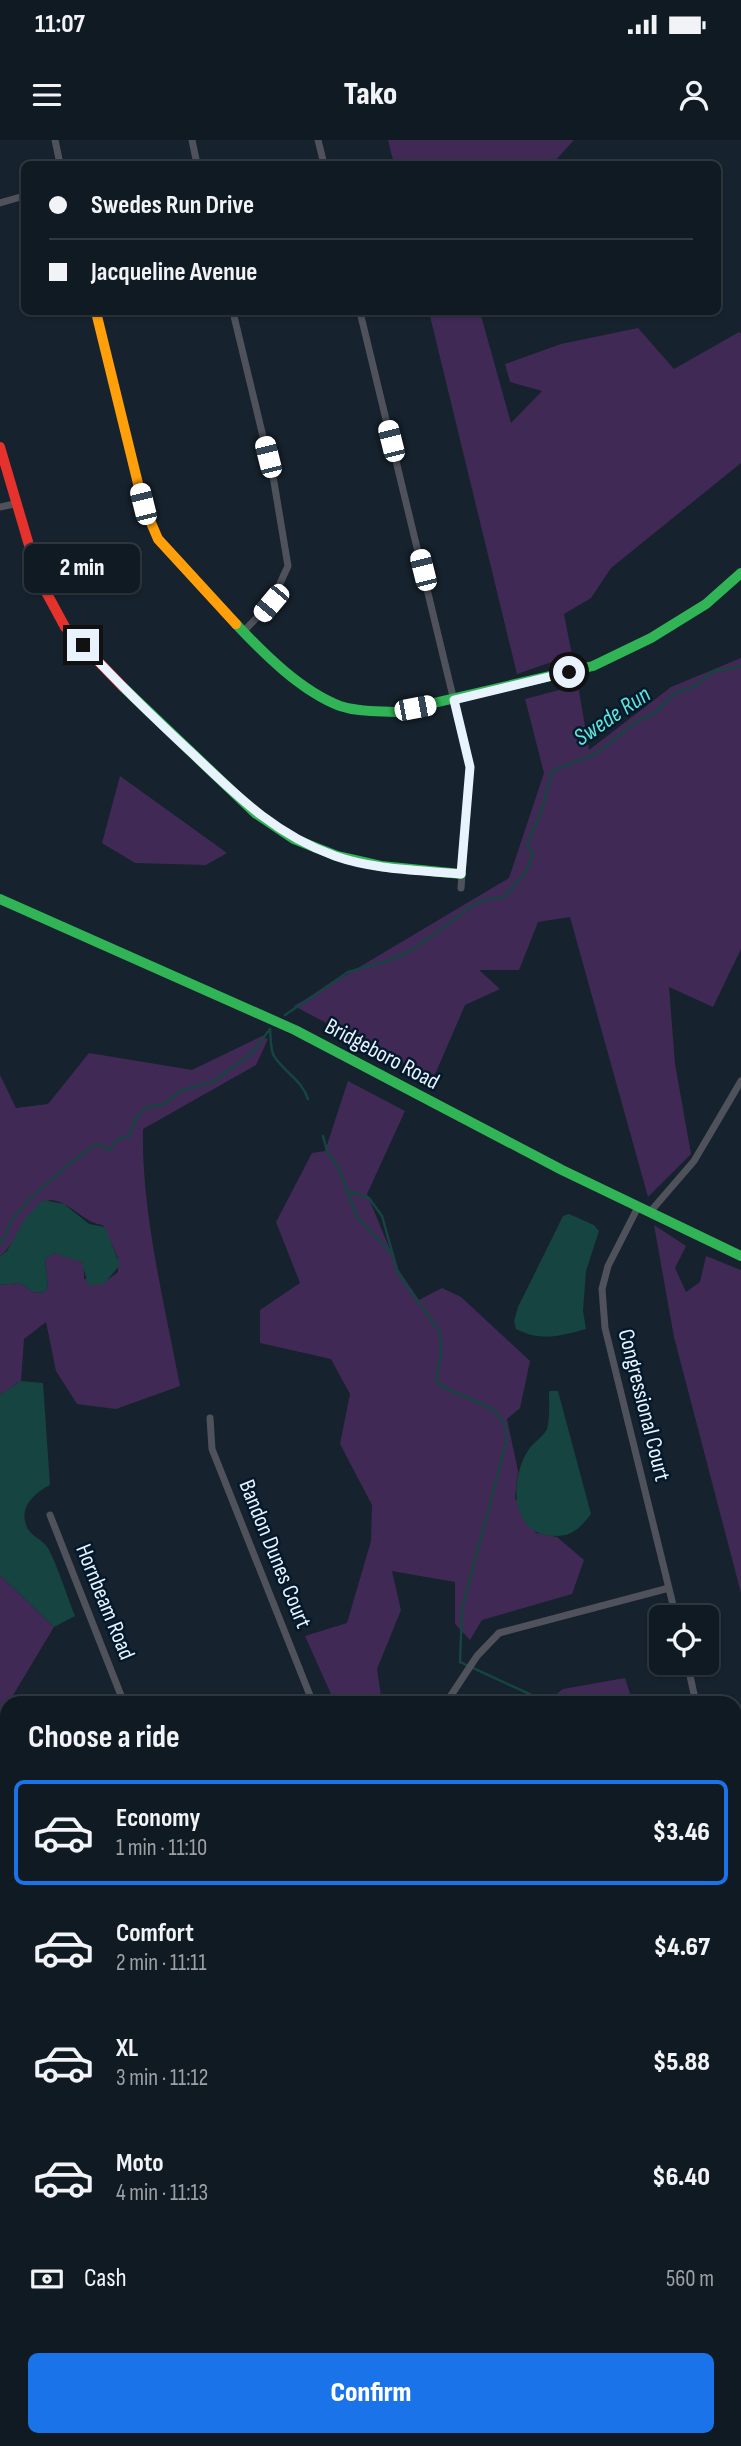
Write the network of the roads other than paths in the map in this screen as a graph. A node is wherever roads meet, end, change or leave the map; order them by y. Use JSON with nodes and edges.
{"nodes":[{"id":1,"x":55,"y":140,"type":"edge"},
{"id":2,"x":191,"y":140,"type":"edge"},
{"id":3,"x":318,"y":140,"type":"edge"},
{"id":4,"x":59,"y":161,"type":"edge"},
{"id":5,"x":196,"y":161,"type":"edge"},
{"id":6,"x":323,"y":161,"type":"edge"},
{"id":7,"x":21,"y":198,"type":"edge"},
{"id":8,"x":0,"y":203,"type":"edge"},
{"id":9,"x":97,"y":315,"type":"edge"},
{"id":10,"x":234,"y":315,"type":"edge"},
{"id":11,"x":361,"y":315,"type":"edge"},
{"id":12,"x":0,"y":447,"type":"edge"},
{"id":13,"x":14,"y":504,"type":"junction"},
{"id":14,"x":0,"y":507,"type":"edge"},
{"id":15,"x":741,"y":573,"type":"edge"},
{"id":16,"x":243,"y":632,"type":"junction"},
{"id":17,"x":454,"y":700,"type":"junction"},
{"id":18,"x":461,"y":874,"type":"junction"},
{"id":19,"x":461,"y":888,"type":"dead end"},
{"id":20,"x":0,"y":898,"type":"edge"},
{"id":21,"x":741,"y":1081,"type":"edge"},
{"id":22,"x":638,"y":1207,"type":"junction"},
{"id":23,"x":650,"y":1212,"type":"junction"},
{"id":24,"x":741,"y":1256,"type":"edge"},
{"id":25,"x":210,"y":1418,"type":"dead end"},
{"id":26,"x":50,"y":1516,"type":"dead end"},
{"id":27,"x":669,"y":1588,"type":"junction"},
{"id":28,"x":673,"y":1605,"type":"edge"},
{"id":29,"x":690,"y":1675,"type":"edge"},
{"id":30,"x":121,"y":1696,"type":"edge"},
{"id":31,"x":310,"y":1696,"type":"edge"},
{"id":32,"x":451,"y":1696,"type":"edge"},
{"id":33,"x":694,"y":1696,"type":"edge"}],
"edges":[{"from":1,"to":4,"type":"street"},
{"from":2,"to":5,"type":"street"},
{"from":3,"to":6,"type":"street"},
{"from":7,"to":8,"type":"street"},
{"from":9,"to":16,"type":"street"},
{"from":10,"to":16,"type":"street"},
{"from":11,"to":17,"type":"street"},
{"from":12,"to":13,"type":"street"},
{"from":13,"to":14,"type":"street"},
{"from":13,"to":18,"type":"street"},
{"from":15,"to":17,"type":"street"},
{"from":16,"to":17,"type":"street"},
{"from":17,"to":18,"type":"street"},
{"from":18,"to":19,"type":"street"},
{"from":20,"to":22,"type":"street","name":"Bridgeboro Road"},
{"from":21,"to":23,"type":"street"},
{"from":22,"to":23,"type":"street","name":"Bridgeboro Road"},
{"from":22,"to":27,"type":"street","name":"Congressional Court"},
{"from":23,"to":24,"type":"street","name":"Bridgeboro Road"},
{"from":25,"to":31,"type":"street","name":"Bandon Dunes Court"},
{"from":26,"to":30,"type":"street","name":"Hornbeam Road"},
{"from":27,"to":28,"type":"street","name":"Congressional Court"},
{"from":27,"to":32,"type":"street"},
{"from":29,"to":33,"type":"street"}]}
